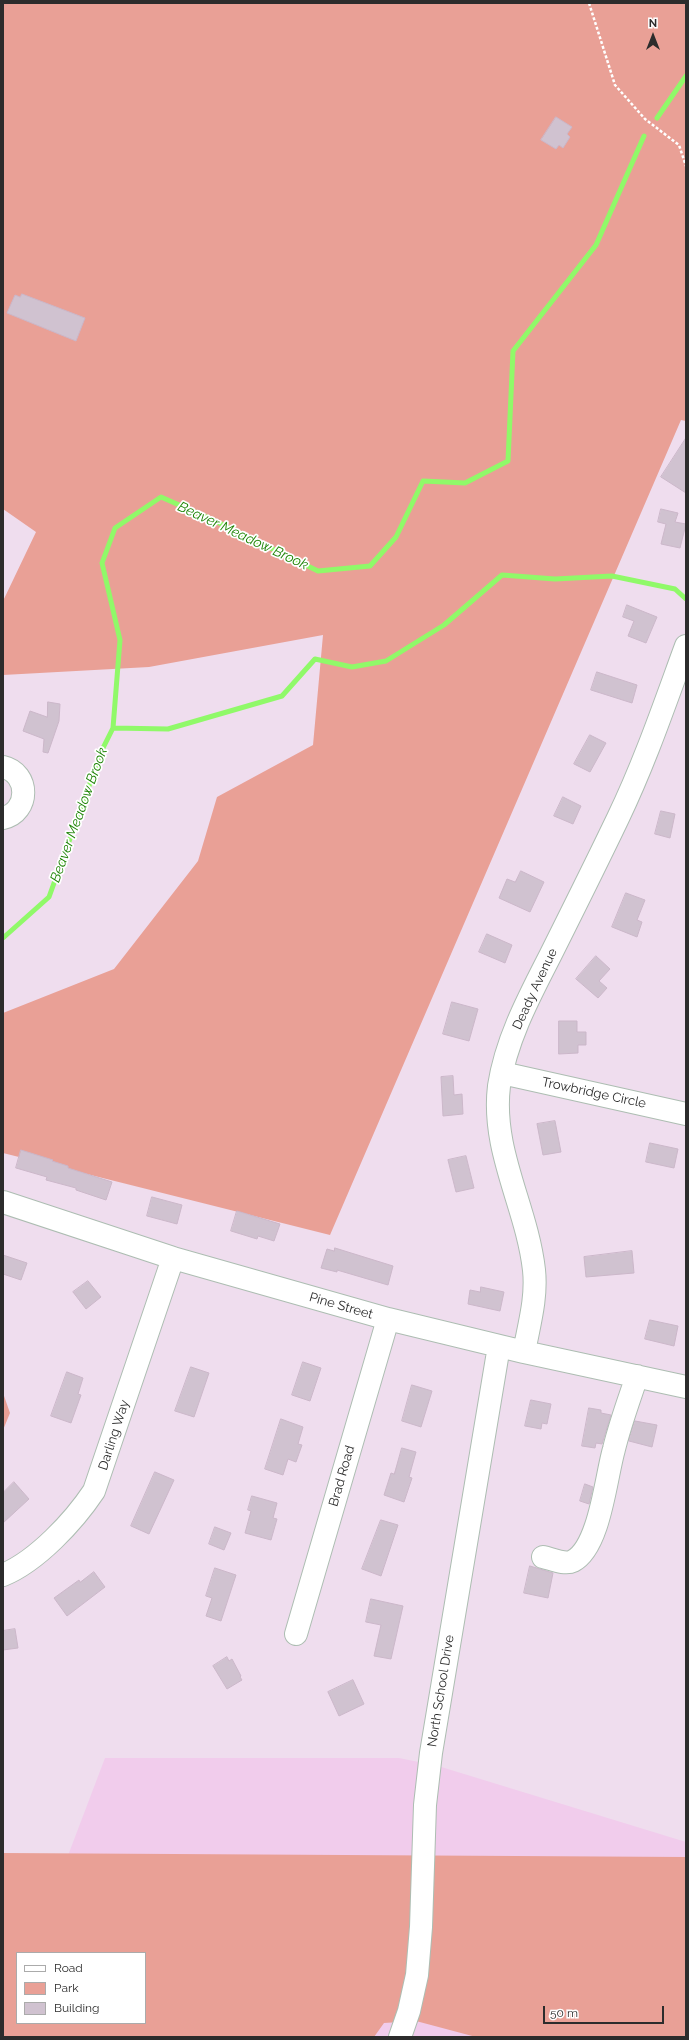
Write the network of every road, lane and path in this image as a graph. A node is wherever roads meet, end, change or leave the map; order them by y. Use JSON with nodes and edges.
{"nodes":[{"id":1,"x":589,"y":3,"type":"edge"},
{"id":2,"x":686,"y":166,"type":"edge"},
{"id":3,"x":686,"y":646,"type":"edge"},
{"id":4,"x":3,"y":767,"type":"edge"},
{"id":5,"x":3,"y":818,"type":"edge"},
{"id":6,"x":502,"y":1073,"type":"junction"},
{"id":7,"x":686,"y":1114,"type":"edge"},
{"id":8,"x":3,"y":1202,"type":"edge"},
{"id":9,"x":173,"y":1258,"type":"junction"},
{"id":10,"x":388,"y":1319,"type":"junction"},
{"id":11,"x":499,"y":1346,"type":"junction"},
{"id":12,"x":524,"y":1352,"type":"junction"},
{"id":13,"x":638,"y":1376,"type":"junction"},
{"id":14,"x":686,"y":1387,"type":"edge"},
{"id":15,"x":543,"y":1557,"type":"dead end"},
{"id":16,"x":3,"y":1576,"type":"edge"},
{"id":17,"x":296,"y":1634,"type":"dead end"},
{"id":18,"x":400,"y":2037,"type":"edge"}],
"edges":[{"from":1,"to":2,"type":"path"},
{"from":3,"to":6,"type":"street","name":"Deady Avenue"},
{"from":4,"to":5,"type":"street"},
{"from":6,"to":7,"type":"street","name":"Trowbridge Circle"},
{"from":6,"to":12,"type":"street","name":"Deady Avenue"},
{"from":8,"to":9,"type":"street","name":"Pine Street"},
{"from":9,"to":10,"type":"street","name":"Pine Street"},
{"from":9,"to":16,"type":"street","name":"Darling Way"},
{"from":10,"to":11,"type":"street","name":"Pine Street"},
{"from":10,"to":17,"type":"street","name":"Brad Road"},
{"from":11,"to":12,"type":"street","name":"Pine Street"},
{"from":11,"to":18,"type":"street","name":"North School Drive"},
{"from":12,"to":13,"type":"street","name":"Pine Street"},
{"from":13,"to":14,"type":"street","name":"Pine Street"},
{"from":13,"to":15,"type":"street"}]}
